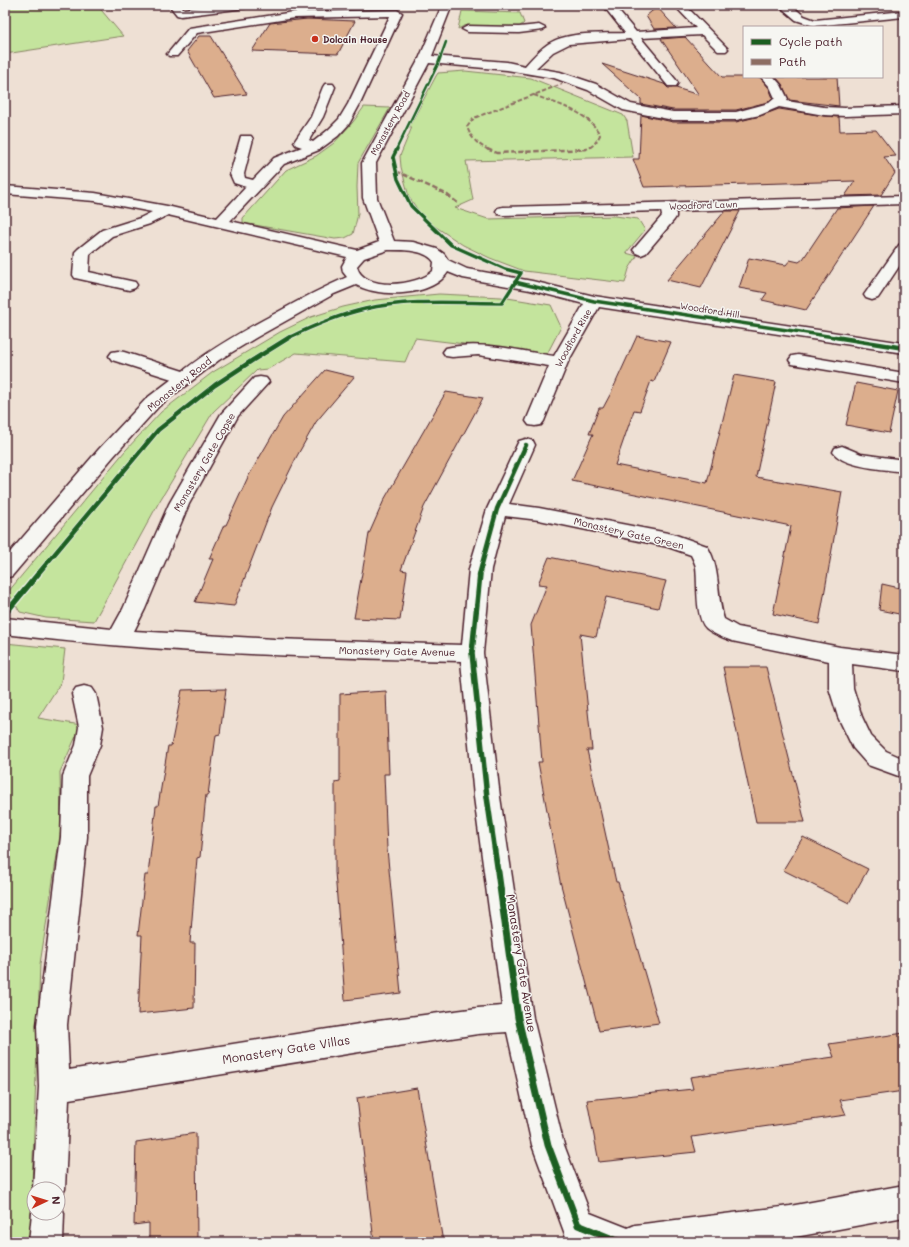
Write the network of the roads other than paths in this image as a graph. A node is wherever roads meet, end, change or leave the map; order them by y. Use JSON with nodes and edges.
{"nodes":[{"id":1,"x":174,"y":5,"type":"edge"},
{"id":2,"x":245,"y":5,"type":"edge"},
{"id":3,"x":447,"y":5,"type":"edge"},
{"id":4,"x":681,"y":6,"type":"dead end"},
{"id":5,"x":787,"y":7,"type":"dead end"},
{"id":6,"x":611,"y":9,"type":"dead end"},
{"id":7,"x":904,"y":14,"type":"edge"},
{"id":8,"x":531,"y":15,"type":"dead end"},
{"id":9,"x":815,"y":25,"type":"edge"},
{"id":10,"x":539,"y":28,"type":"junction"},
{"id":11,"x":468,"y":29,"type":"dead end"},
{"id":12,"x":705,"y":31,"type":"junction"},
{"id":13,"x":632,"y":36,"type":"junction"},
{"id":14,"x":560,"y":42,"type":"junction"},
{"id":15,"x":722,"y":49,"type":"dead end"},
{"id":16,"x":173,"y":54,"type":"dead end"},
{"id":17,"x":426,"y":60,"type":"junction"},
{"id":18,"x":528,"y":70,"type":"junction"},
{"id":19,"x":768,"y":78,"type":"edge"},
{"id":20,"x":672,"y":83,"type":"dead end"},
{"id":21,"x":329,"y":87,"type":"dead end"},
{"id":22,"x":776,"y":103,"type":"junction"},
{"id":23,"x":904,"y":110,"type":"edge"},
{"id":24,"x":246,"y":139,"type":"dead end"},
{"id":25,"x":314,"y":147,"type":"junction"},
{"id":26,"x":257,"y":185,"type":"junction"},
{"id":27,"x":5,"y":190,"type":"edge"},
{"id":28,"x":904,"y":200,"type":"edge"},
{"id":29,"x":668,"y":206,"type":"junction"},
{"id":30,"x":166,"y":210,"type":"junction"},
{"id":31,"x":503,"y":211,"type":"dead end"},
{"id":32,"x":221,"y":222,"type":"junction"},
{"id":33,"x":388,"y":245,"type":"junction"},
{"id":34,"x":904,"y":248,"type":"edge"},
{"id":35,"x":641,"y":250,"type":"dead end"},
{"id":36,"x":358,"y":255,"type":"junction"},
{"id":37,"x":441,"y":263,"type":"junction"},
{"id":38,"x":357,"y":279,"type":"junction"},
{"id":39,"x":425,"y":283,"type":"junction"},
{"id":40,"x":129,"y":285,"type":"dead end"},
{"id":41,"x":557,"y":293,"type":"junction"},
{"id":42,"x":872,"y":295,"type":"dead end"},
{"id":43,"x":594,"y":301,"type":"junction"},
{"id":44,"x":904,"y":348,"type":"edge"},
{"id":45,"x":452,"y":352,"type":"dead end"},
{"id":46,"x":118,"y":356,"type":"dead end"},
{"id":47,"x":798,"y":360,"type":"dead end"},
{"id":48,"x":139,"y":362,"type":"junction"},
{"id":49,"x":559,"y":362,"type":"junction"},
{"id":50,"x":124,"y":375,"type":"dead end"},
{"id":51,"x":185,"y":377,"type":"junction"},
{"id":52,"x":904,"y":378,"type":"edge"},
{"id":53,"x":260,"y":382,"type":"dead end"},
{"id":54,"x":535,"y":421,"type":"dead end"},
{"id":55,"x":526,"y":445,"type":"dead end"},
{"id":56,"x":842,"y":452,"type":"dead end"},
{"id":57,"x":904,"y":466,"type":"edge"},
{"id":58,"x":497,"y":509,"type":"junction"},
{"id":59,"x":5,"y":570,"type":"edge"},
{"id":60,"x":5,"y":626,"type":"edge"},
{"id":61,"x":119,"y":637,"type":"junction"},
{"id":62,"x":472,"y":652,"type":"junction"},
{"id":63,"x":840,"y":655,"type":"junction"},
{"id":64,"x":904,"y":663,"type":"edge"},
{"id":65,"x":84,"y":694,"type":"dead end"},
{"id":66,"x":904,"y":769,"type":"edge"},
{"id":67,"x":518,"y":1018,"type":"junction"},
{"id":68,"x":54,"y":1087,"type":"junction"},
{"id":69,"x":49,"y":1181,"type":"edge"},
{"id":70,"x":904,"y":1201,"type":"edge"},
{"id":71,"x":47,"y":1221,"type":"edge"},
{"id":72,"x":741,"y":1236,"type":"edge"},
{"id":73,"x":46,"y":1242,"type":"edge"},
{"id":74,"x":620,"y":1242,"type":"edge"},
{"id":75,"x":635,"y":1242,"type":"edge"}],
"edges":[{"from":1,"to":2,"type":"street"},
{"from":3,"to":17,"type":"street","name":"Monastery Road"},
{"from":4,"to":12,"type":"street"},
{"from":5,"to":9,"type":"street"},
{"from":6,"to":13,"type":"street"},
{"from":7,"to":9,"type":"street"},
{"from":8,"to":10,"type":"street"},
{"from":10,"to":11,"type":"street"},
{"from":10,"to":14,"type":"street"},
{"from":12,"to":13,"type":"street"},
{"from":12,"to":15,"type":"street"},
{"from":13,"to":14,"type":"street"},
{"from":13,"to":20,"type":"street"},
{"from":14,"to":18,"type":"street"},
{"from":16,"to":25,"type":"street"},
{"from":17,"to":18,"type":"street"},
{"from":17,"to":33,"type":"street","name":"Monastery Road"},
{"from":18,"to":22,"type":"street"},
{"from":19,"to":22,"type":"street"},
{"from":21,"to":25,"type":"street"},
{"from":22,"to":23,"type":"street"},
{"from":24,"to":26,"type":"street"},
{"from":25,"to":26,"type":"street"},
{"from":26,"to":32,"type":"street"},
{"from":27,"to":30,"type":"street"},
{"from":28,"to":29,"type":"street","name":"Woodford Lawn"},
{"from":29,"to":31,"type":"street","name":"Woodford Lawn"},
{"from":29,"to":35,"type":"street"},
{"from":30,"to":32,"type":"street"},
{"from":30,"to":40,"type":"street"},
{"from":32,"to":36,"type":"street"},
{"from":33,"to":36,"type":"street"},
{"from":33,"to":37,"type":"street"},
{"from":34,"to":42,"type":"street"},
{"from":36,"to":38,"type":"street"},
{"from":37,"to":39,"type":"street"},
{"from":37,"to":41,"type":"street","name":"Woodford Hill"},
{"from":38,"to":39,"type":"street"},
{"from":38,"to":51,"type":"street","name":"Monastery Road"},
{"from":39,"to":41,"type":"street","name":"Woodford Hill"},
{"from":41,"to":43,"type":"street","name":"Woodford Hill"},
{"from":43,"to":44,"type":"street","name":"Woodford Hill"},
{"from":43,"to":49,"type":"street","name":"Woodford Rise"},
{"from":45,"to":49,"type":"street"},
{"from":46,"to":48,"type":"street"},
{"from":47,"to":52,"type":"street"},
{"from":48,"to":50,"type":"street"},
{"from":48,"to":51,"type":"street"},
{"from":49,"to":54,"type":"street","name":"Woodford Rise"},
{"from":51,"to":59,"type":"street","name":"Monastery Road"},
{"from":53,"to":61,"type":"street","name":"Monastery Gate Copse"},
{"from":55,"to":58,"type":"street"},
{"from":56,"to":57,"type":"street"},
{"from":58,"to":62,"type":"street"},
{"from":58,"to":63,"type":"street","name":"Monastery Gate Green"},
{"from":60,"to":61,"type":"street","name":"Monastery Gate Avenue"},
{"from":61,"to":62,"type":"street","name":"Monastery Gate Avenue"},
{"from":62,"to":67,"type":"street","name":"Monastery Gate Avenue"},
{"from":63,"to":64,"type":"street","name":"Monastery Gate Green"},
{"from":63,"to":66,"type":"street"},
{"from":65,"to":68,"type":"street"},
{"from":67,"to":68,"type":"street","name":"Monastery Gate Villas"},
{"from":67,"to":74,"type":"street","name":"Monastery Gate Avenue"},
{"from":68,"to":69,"type":"street"},
{"from":70,"to":72,"type":"street"},
{"from":71,"to":73,"type":"street"},
{"from":72,"to":75,"type":"street"}]}
